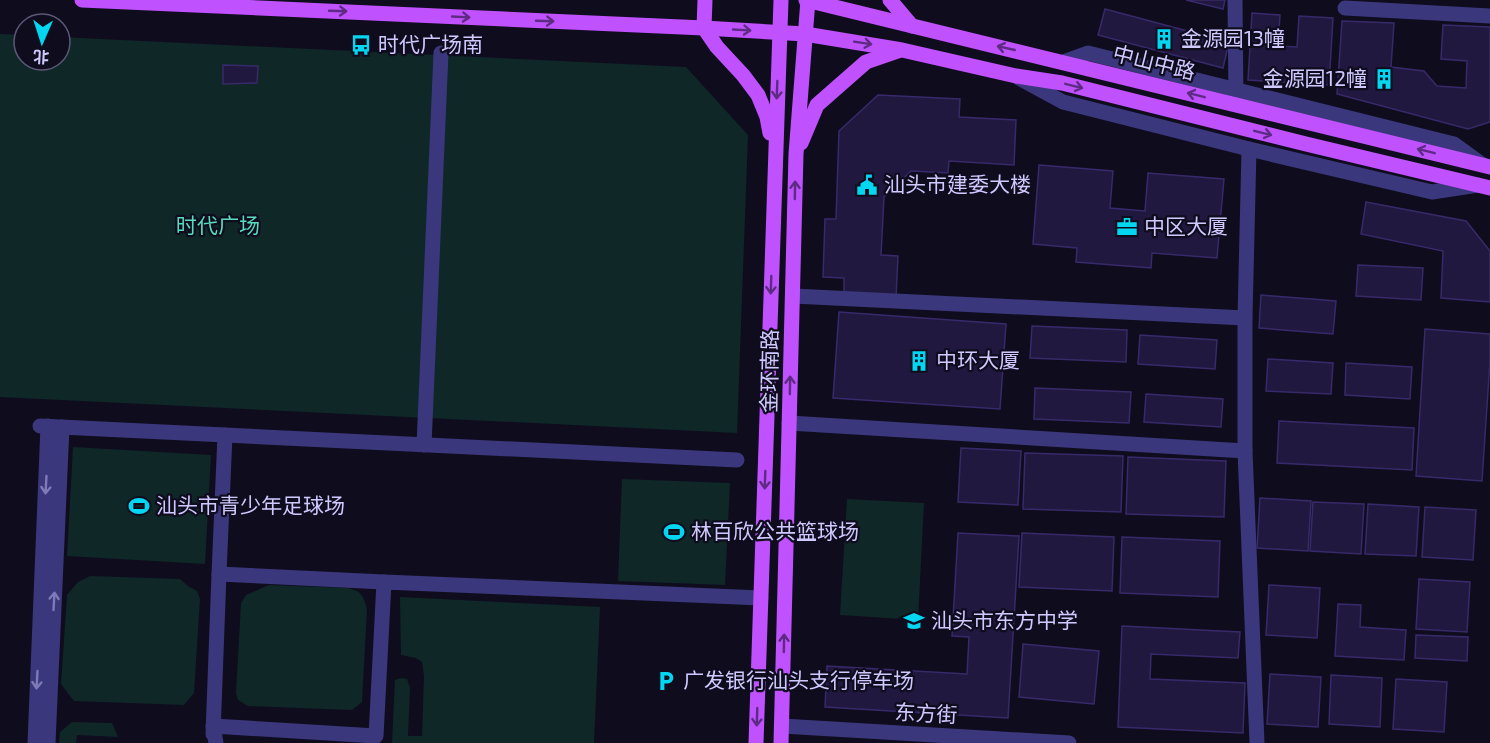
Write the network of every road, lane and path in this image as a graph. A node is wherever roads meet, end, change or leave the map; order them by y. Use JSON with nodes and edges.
{"nodes":[{"id":1,"x":82,"y":0,"type":"edge"},
{"id":2,"x":705,"y":0,"type":"edge"},
{"id":3,"x":781,"y":0,"type":"edge"},
{"id":4,"x":807,"y":0,"type":"edge"},
{"id":5,"x":890,"y":0,"type":"edge"},
{"id":6,"x":1235,"y":0,"type":"edge"},
{"id":7,"x":1345,"y":8,"type":"dead end"},
{"id":8,"x":1490,"y":16,"type":"edge"},
{"id":9,"x":912,"y":26,"type":"junction"},
{"id":10,"x":704,"y":28,"type":"junction"},
{"id":11,"x":779,"y":32,"type":"junction"},
{"id":12,"x":805,"y":34,"type":"junction"},
{"id":13,"x":902,"y":50,"type":"junction"},
{"id":14,"x":441,"y":53,"type":"dead end"},
{"id":15,"x":1063,"y":62,"type":"junction"},
{"id":16,"x":1139,"y":66,"type":"junction"},
{"id":17,"x":1016,"y":76,"type":"junction"},
{"id":18,"x":1123,"y":77,"type":"junction"},
{"id":19,"x":1236,"y":97,"type":"junction"},
{"id":20,"x":1134,"y":101,"type":"junction"},
{"id":21,"x":1315,"y":110,"type":"junction"},
{"id":22,"x":1119,"y":115,"type":"junction"},
{"id":23,"x":1295,"y":119,"type":"junction"},
{"id":24,"x":1306,"y":144,"type":"junction"},
{"id":25,"x":1249,"y":149,"type":"junction"},
{"id":26,"x":796,"y":154,"type":"junction"},
{"id":27,"x":775,"y":156,"type":"junction"},
{"id":28,"x":1283,"y":157,"type":"junction"},
{"id":29,"x":1486,"y":166,"type":"edge"},
{"id":30,"x":1484,"y":186,"type":"edge"},
{"id":31,"x":792,"y":296,"type":"junction"},
{"id":32,"x":1245,"y":318,"type":"junction"},
{"id":33,"x":789,"y":423,"type":"junction"},
{"id":34,"x":50,"y":427,"type":"junction"},
{"id":35,"x":225,"y":435,"type":"junction"},
{"id":36,"x":424,"y":445,"type":"junction"},
{"id":37,"x":1245,"y":451,"type":"junction"},
{"id":38,"x":737,"y":460,"type":"dead end"},
{"id":39,"x":219,"y":574,"type":"junction"},
{"id":40,"x":384,"y":582,"type":"junction"},
{"id":41,"x":761,"y":598,"type":"junction"},
{"id":42,"x":213,"y":726,"type":"junction"},
{"id":43,"x":782,"y":726,"type":"junction"},
{"id":44,"x":368,"y":739,"type":"edge"},
{"id":45,"x":34,"y":743,"type":"edge"},
{"id":46,"x":48,"y":743,"type":"edge"},
{"id":47,"x":214,"y":743,"type":"edge"},
{"id":48,"x":756,"y":743,"type":"edge"},
{"id":49,"x":781,"y":743,"type":"edge"},
{"id":50,"x":1060,"y":743,"type":"edge"},
{"id":51,"x":1069,"y":743,"type":"edge"},
{"id":52,"x":1257,"y":743,"type":"edge"}],
"edges":[{"from":1,"to":10,"type":"main road","name":"中山中路","one_way":true},
{"from":2,"to":10,"type":"main road"},
{"from":3,"to":11,"type":"main road","name":"金环南路"},
{"from":4,"to":9,"type":"main road","name":"中山中路"},
{"from":4,"to":12,"type":"main road","name":"金环南路"},
{"from":5,"to":9,"type":"main road"},
{"from":6,"to":19,"type":"street"},
{"from":7,"to":8,"type":"street"},
{"from":15,"to":9,"type":"main road","name":"中山中路","one_way":true},
{"from":10,"to":11,"type":"main road","name":"中山中路","one_way":true},
{"from":10,"to":27,"type":"main road"},
{"from":11,"to":12,"type":"main road","name":"中山中路"},
{"from":11,"to":27,"type":"main road","name":"金环南路","one_way":true},
{"from":12,"to":13,"type":"main road","name":"中山中路","one_way":true},
{"from":12,"to":26,"type":"main road","name":"金环南路"},
{"from":13,"to":17,"type":"main road","name":"中山中路"},
{"from":13,"to":26,"type":"main road"},
{"from":14,"to":36,"type":"street"},
{"from":15,"to":16,"type":"street"},
{"from":15,"to":18,"type":"main road","name":"中山中路"},
{"from":16,"to":18,"type":"street"},
{"from":16,"to":19,"type":"street"},
{"from":17,"to":20,"type":"main road","name":"中山中路","one_way":true},
{"from":17,"to":22,"type":"street"},
{"from":19,"to":18,"type":"main road","name":"中山中路","one_way":true},
{"from":19,"to":21,"type":"street"},
{"from":19,"to":23,"type":"main road","name":"中山中路"},
{"from":20,"to":22,"type":"street"},
{"from":20,"to":24,"type":"main road","name":"中山中路","one_way":true},
{"from":21,"to":23,"type":"street"},
{"from":21,"to":29,"type":"street"},
{"from":22,"to":25,"type":"street"},
{"from":29,"to":23,"type":"main road","name":"中山中路","one_way":true},
{"from":24,"to":28,"type":"street"},
{"from":24,"to":30,"type":"main road","name":"中山中路"},
{"from":25,"to":28,"type":"street"},
{"from":25,"to":32,"type":"street"},
{"from":31,"to":26,"type":"main road","name":"金环南路","one_way":true},
{"from":27,"to":41,"type":"main road","name":"金环南路","one_way":true},
{"from":28,"to":30,"type":"street"},
{"from":31,"to":32,"type":"street"},
{"from":33,"to":31,"type":"main road","name":"金环南路","one_way":true},
{"from":32,"to":37,"type":"street"},
{"from":33,"to":37,"type":"street"},
{"from":43,"to":33,"type":"main road","name":"金环南路","one_way":true},
{"from":34,"to":35,"type":"street"},
{"from":34,"to":45,"type":"street","one_way":true},
{"from":46,"to":34,"type":"street","one_way":true},
{"from":35,"to":36,"type":"street"},
{"from":35,"to":39,"type":"street"},
{"from":36,"to":38,"type":"street"},
{"from":37,"to":52,"type":"street"},
{"from":39,"to":40,"type":"street"},
{"from":39,"to":42,"type":"street"},
{"from":40,"to":41,"type":"street"},
{"from":40,"to":44,"type":"street"},
{"from":41,"to":48,"type":"main road","name":"金环南路","one_way":true},
{"from":42,"to":44,"type":"street"},
{"from":42,"to":47,"type":"street"},
{"from":43,"to":49,"type":"main road","name":"金环南路"},
{"from":43,"to":50,"type":"street","name":"东方街"},
{"from":50,"to":51,"type":"street","name":"东方街"}]}
